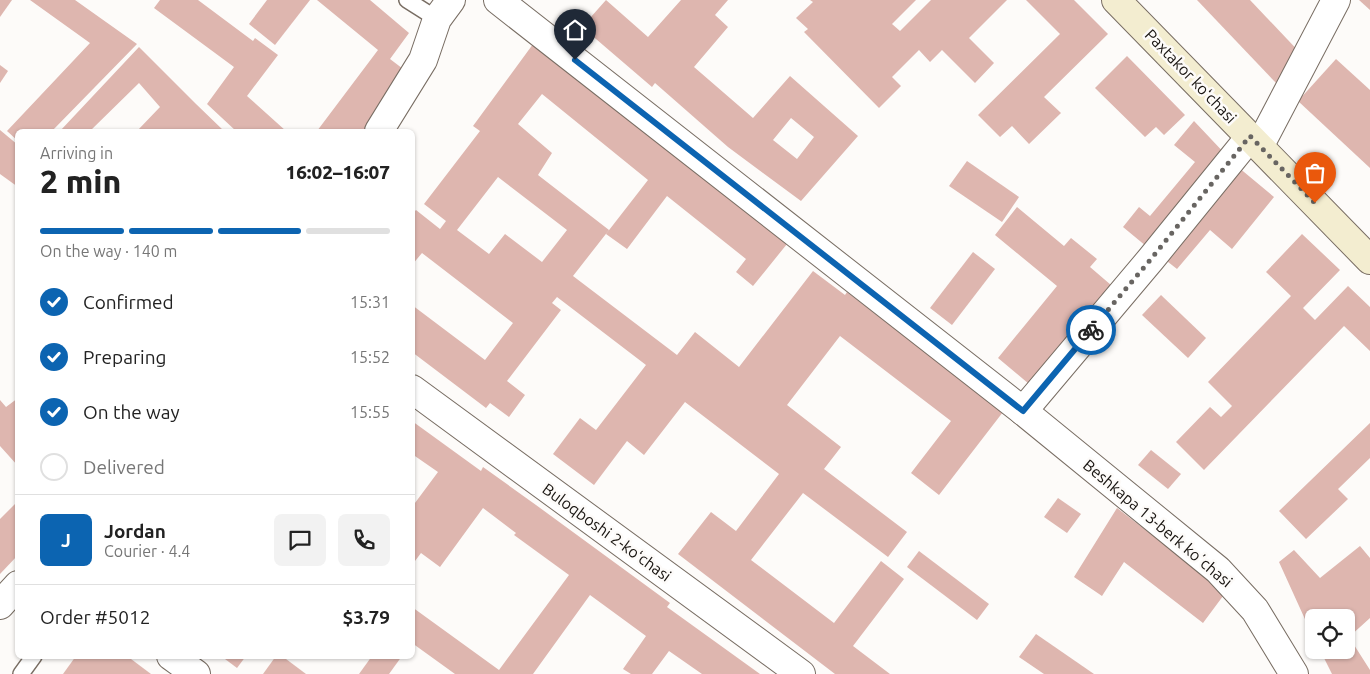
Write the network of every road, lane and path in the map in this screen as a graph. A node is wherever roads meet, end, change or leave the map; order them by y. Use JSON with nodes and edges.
{"nodes":[{"id":1,"x":407,"y":0,"type":"edge"},
{"id":2,"x":498,"y":0,"type":"edge"},
{"id":3,"x":1116,"y":0,"type":"edge"},
{"id":4,"x":1336,"y":0,"type":"edge"},
{"id":5,"x":444,"y":9,"type":"edge"},
{"id":6,"x":379,"y":129,"type":"edge"},
{"id":7,"x":1255,"y":141,"type":"junction"},
{"id":8,"x":1370,"y":260,"type":"edge"},
{"id":9,"x":415,"y":391,"type":"edge"},
{"id":10,"x":1023,"y":411,"type":"junction"},
{"id":11,"x":15,"y":588,"type":"edge"},
{"id":12,"x":0,"y":605,"type":"edge"},
{"id":13,"x":32,"y":659,"type":"edge"},
{"id":14,"x":175,"y":659,"type":"edge"},
{"id":15,"x":21,"y":674,"type":"edge"},
{"id":16,"x":196,"y":674,"type":"edge"},
{"id":17,"x":801,"y":674,"type":"edge"},
{"id":18,"x":1294,"y":674,"type":"edge"}],
"edges":[{"from":1,"to":5,"type":"lane"},
{"from":2,"to":10,"type":"street","name":"Beshkapa 13-berk koʼchasi"},
{"from":3,"to":7,"type":"main road","name":"Paxtakor koʻchasi"},
{"from":4,"to":7,"type":"street"},
{"from":5,"to":6,"type":"street"},
{"from":7,"to":8,"type":"main road","name":"Paxtakor koʻchasi"},
{"from":7,"to":10,"type":"street"},
{"from":9,"to":17,"type":"street","name":"Buloqboshi 2-koʻchasi"},
{"from":10,"to":18,"type":"street","name":"Beshkapa 13-berk koʼchasi"},
{"from":11,"to":12,"type":"street"},
{"from":13,"to":15,"type":"lane"},
{"from":14,"to":16,"type":"street"}]}
